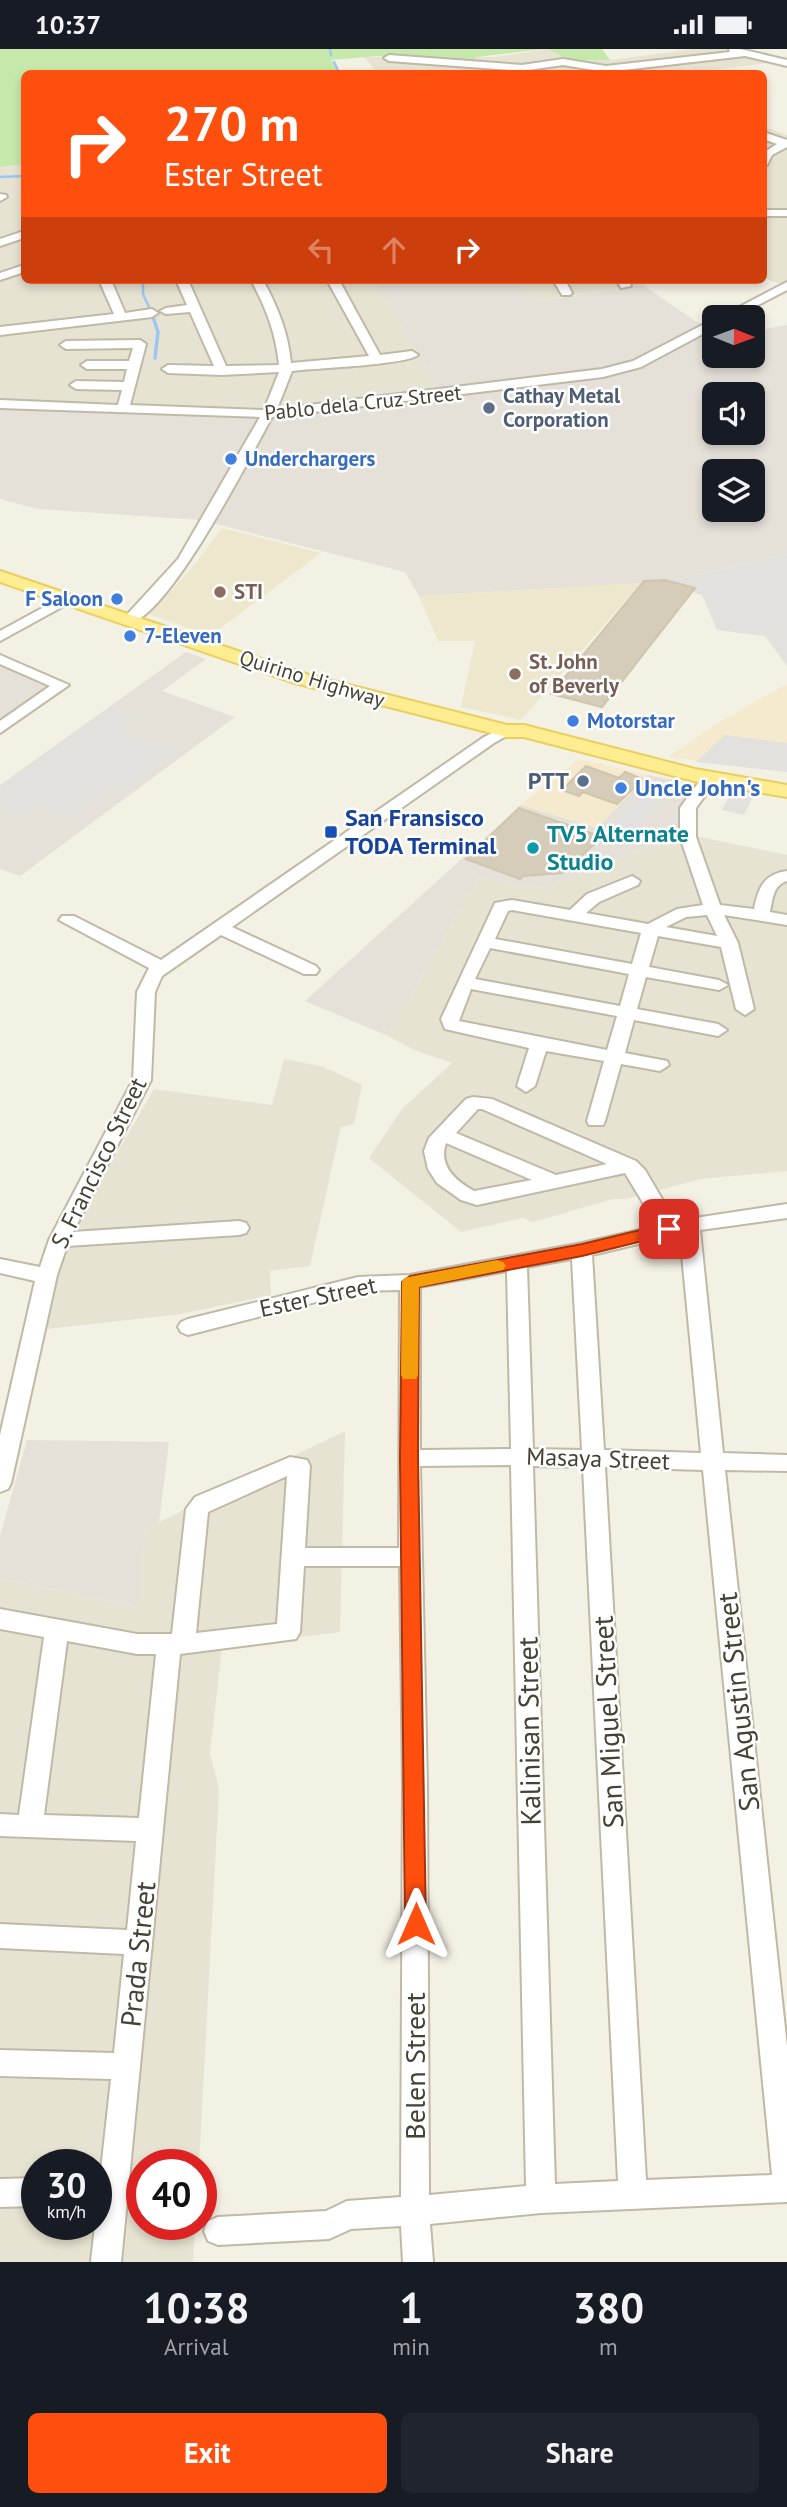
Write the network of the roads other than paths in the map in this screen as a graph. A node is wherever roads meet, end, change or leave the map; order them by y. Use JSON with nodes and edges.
{"nodes":[{"id":1,"x":729,"y":49,"type":"edge"},
{"id":2,"x":744,"y":53,"type":"junction"},
{"id":3,"x":389,"y":58,"type":"dead end"},
{"id":4,"x":404,"y":59,"type":"junction"},
{"id":5,"x":787,"y":63,"type":"edge"},
{"id":6,"x":409,"y":70,"type":"edge"},
{"id":7,"x":767,"y":138,"type":"edge"},
{"id":8,"x":787,"y":149,"type":"edge"},
{"id":9,"x":767,"y":157,"type":"edge"},
{"id":10,"x":767,"y":213,"type":"edge"},
{"id":11,"x":787,"y":213,"type":"edge"},
{"id":12,"x":21,"y":235,"type":"edge"},
{"id":13,"x":0,"y":243,"type":"edge"},
{"id":14,"x":21,"y":269,"type":"edge"},
{"id":15,"x":0,"y":277,"type":"edge"},
{"id":16,"x":107,"y":284,"type":"edge"},
{"id":17,"x":184,"y":284,"type":"edge"},
{"id":18,"x":259,"y":284,"type":"edge"},
{"id":19,"x":335,"y":284,"type":"edge"},
{"id":20,"x":561,"y":284,"type":"edge"},
{"id":21,"x":787,"y":285,"type":"edge"},
{"id":22,"x":566,"y":293,"type":"dead end"},
{"id":23,"x":749,"y":305,"type":"edge"},
{"id":24,"x":194,"y":308,"type":"junction"},
{"id":25,"x":166,"y":311,"type":"dead end"},
{"id":26,"x":152,"y":313,"type":"dead end"},
{"id":27,"x":121,"y":316,"type":"junction"},
{"id":28,"x":0,"y":329,"type":"edge"},
{"id":29,"x":702,"y":329,"type":"edge"},
{"id":30,"x":66,"y":345,"type":"dead end"},
{"id":31,"x":121,"y":353,"type":"dead end"},
{"id":32,"x":87,"y":354,"type":"junction"},
{"id":33,"x":412,"y":355,"type":"dead end"},
{"id":34,"x":377,"y":360,"type":"junction"},
{"id":35,"x":136,"y":365,"type":"junction"},
{"id":36,"x":168,"y":369,"type":"dead end"},
{"id":37,"x":286,"y":369,"type":"junction"},
{"id":38,"x":222,"y":371,"type":"junction"},
{"id":39,"x":129,"y":388,"type":"junction"},
{"id":40,"x":0,"y":404,"type":"edge"},
{"id":41,"x":118,"y":409,"type":"junction"},
{"id":42,"x":269,"y":414,"type":"junction"},
{"id":43,"x":0,"y":576,"type":"edge"},
{"id":44,"x":66,"y":599,"type":"junction"},
{"id":45,"x":129,"y":620,"type":"junction"},
{"id":46,"x":0,"y":636,"type":"edge"},
{"id":47,"x":0,"y":659,"type":"edge"},
{"id":48,"x":0,"y":728,"type":"edge"},
{"id":49,"x":508,"y":731,"type":"junction"},
{"id":50,"x":710,"y":778,"type":"junction"},
{"id":51,"x":787,"y":791,"type":"edge"},
{"id":52,"x":787,"y":876,"type":"edge"},
{"id":53,"x":632,"y":881,"type":"dead end"},
{"id":54,"x":712,"y":907,"type":"junction"},
{"id":55,"x":575,"y":915,"type":"junction"},
{"id":56,"x":761,"y":916,"type":"junction"},
{"id":57,"x":68,"y":920,"type":"dead end"},
{"id":58,"x":787,"y":920,"type":"edge"},
{"id":59,"x":218,"y":927,"type":"junction"},
{"id":60,"x":651,"y":929,"type":"junction"},
{"id":61,"x":485,"y":942,"type":"junction"},
{"id":62,"x":729,"y":943,"type":"junction"},
{"id":63,"x":161,"y":967,"type":"junction"},
{"id":64,"x":310,"y":970,"type":"dead end"},
{"id":65,"x":639,"y":971,"type":"junction"},
{"id":66,"x":465,"y":982,"type":"junction"},
{"id":67,"x":719,"y":985,"type":"dead end"},
{"id":68,"x":745,"y":1009,"type":"dead end"},
{"id":69,"x":626,"y":1013,"type":"junction"},
{"id":70,"x":718,"y":1030,"type":"dead end"},
{"id":71,"x":539,"y":1044,"type":"junction"},
{"id":72,"x":615,"y":1058,"type":"junction"},
{"id":73,"x":660,"y":1065,"type":"dead end"},
{"id":74,"x":526,"y":1086,"type":"dead end"},
{"id":75,"x":596,"y":1121,"type":"dead end"},
{"id":76,"x":443,"y":1135,"type":"junction"},
{"id":77,"x":629,"y":1166,"type":"junction"},
{"id":78,"x":556,"y":1182,"type":"junction"},
{"id":79,"x":783,"y":1211,"type":"edge"},
{"id":80,"x":679,"y":1227,"type":"junction"},
{"id":81,"x":239,"y":1229,"type":"dead end"},
{"id":82,"x":59,"y":1240,"type":"junction"},
{"id":83,"x":582,"y":1250,"type":"junction"},
{"id":84,"x":517,"y":1262,"type":"junction"},
{"id":85,"x":0,"y":1266,"type":"edge"},
{"id":86,"x":47,"y":1275,"type":"junction"},
{"id":87,"x":410,"y":1282,"type":"junction"},
{"id":88,"x":188,"y":1327,"type":"dead end"},
{"id":89,"x":522,"y":1457,"type":"junction"},
{"id":90,"x":409,"y":1458,"type":"junction"},
{"id":91,"x":594,"y":1459,"type":"junction"},
{"id":92,"x":714,"y":1462,"type":"junction"},
{"id":93,"x":787,"y":1463,"type":"edge"},
{"id":94,"x":0,"y":1483,"type":"edge"},
{"id":95,"x":295,"y":1557,"type":"junction"},
{"id":96,"x":411,"y":1557,"type":"junction"},
{"id":97,"x":0,"y":1619,"type":"edge"},
{"id":98,"x":57,"y":1631,"type":"junction"},
{"id":99,"x":176,"y":1645,"type":"junction"},
{"id":100,"x":0,"y":1825,"type":"edge"},
{"id":101,"x":30,"y":1827,"type":"junction"},
{"id":102,"x":150,"y":1830,"type":"junction"},
{"id":103,"x":0,"y":1936,"type":"edge"},
{"id":104,"x":139,"y":1943,"type":"junction"},
{"id":105,"x":0,"y":2063,"type":"edge"},
{"id":106,"x":127,"y":2066,"type":"junction"},
{"id":107,"x":112,"y":2152,"type":"edge"},
{"id":108,"x":787,"y":2179,"type":"edge"},
{"id":109,"x":787,"y":2188,"type":"edge"},
{"id":110,"x":21,"y":2192,"type":"edge"},
{"id":111,"x":0,"y":2193,"type":"edge"},
{"id":112,"x":633,"y":2195,"type":"junction"},
{"id":113,"x":541,"y":2199,"type":"junction"},
{"id":114,"x":415,"y":2211,"type":"junction"},
{"id":115,"x":218,"y":2231,"type":"dead end"},
{"id":116,"x":106,"y":2240,"type":"edge"},
{"id":117,"x":106,"y":2262,"type":"edge"},
{"id":118,"x":418,"y":2262,"type":"edge"}],
"edges":[{"from":1,"to":2,"type":"street"},
{"from":2,"to":4,"type":"street"},
{"from":2,"to":5,"type":"street"},
{"from":3,"to":4,"type":"street"},
{"from":4,"to":6,"type":"street"},
{"from":7,"to":8,"type":"street"},
{"from":8,"to":9,"type":"street"},
{"from":10,"to":11,"type":"street"},
{"from":12,"to":13,"type":"street"},
{"from":14,"to":15,"type":"street"},
{"from":16,"to":27,"type":"street"},
{"from":17,"to":24,"type":"street"},
{"from":18,"to":37,"type":"street"},
{"from":19,"to":34,"type":"street"},
{"from":20,"to":22,"type":"street"},
{"from":21,"to":23,"type":"street"},
{"from":24,"to":25,"type":"street"},
{"from":24,"to":38,"type":"street"},
{"from":26,"to":27,"type":"street"},
{"from":27,"to":28,"type":"street"},
{"from":29,"to":42,"type":"street","name":"Pablo dela Cruz Street"},
{"from":30,"to":32,"type":"street"},
{"from":31,"to":32,"type":"street"},
{"from":32,"to":35,"type":"street"},
{"from":32,"to":35,"type":"street"},
{"from":32,"to":39,"type":"street"},
{"from":33,"to":34,"type":"street"},
{"from":34,"to":37,"type":"street"},
{"from":35,"to":39,"type":"street"},
{"from":36,"to":38,"type":"street"},
{"from":37,"to":38,"type":"street"},
{"from":37,"to":42,"type":"street"},
{"from":39,"to":41,"type":"street"},
{"from":40,"to":41,"type":"street","name":"Pablo dela Cruz Street"},
{"from":41,"to":42,"type":"street","name":"Pablo dela Cruz Street"},
{"from":42,"to":45,"type":"street"},
{"from":43,"to":44,"type":"main road","name":"Quirino Highway"},
{"from":44,"to":45,"type":"main road","name":"Quirino Highway"},
{"from":44,"to":46,"type":"street"},
{"from":45,"to":49,"type":"main road","name":"Quirino Highway"},
{"from":47,"to":48,"type":"street"},
{"from":49,"to":50,"type":"main road","name":"Quirino Highway"},
{"from":49,"to":59,"type":"street","name":"S. Francisco Street"},
{"from":50,"to":51,"type":"main road","name":"Quirino Highway"},
{"from":50,"to":54,"type":"street"},
{"from":52,"to":56,"type":"street"},
{"from":53,"to":55,"type":"street"},
{"from":54,"to":56,"type":"street"},
{"from":54,"to":60,"type":"street"},
{"from":54,"to":62,"type":"street"},
{"from":55,"to":60,"type":"street"},
{"from":55,"to":61,"type":"street"},
{"from":56,"to":58,"type":"street"},
{"from":57,"to":63,"type":"street"},
{"from":59,"to":63,"type":"street","name":"S. Francisco Street"},
{"from":59,"to":64,"type":"street"},
{"from":60,"to":62,"type":"street"},
{"from":60,"to":65,"type":"street"},
{"from":61,"to":65,"type":"street"},
{"from":61,"to":66,"type":"street"},
{"from":62,"to":68,"type":"street"},
{"from":63,"to":82,"type":"street","name":"S. Francisco Street"},
{"from":65,"to":67,"type":"street"},
{"from":65,"to":69,"type":"street"},
{"from":66,"to":69,"type":"street"},
{"from":66,"to":71,"type":"street"},
{"from":69,"to":70,"type":"street"},
{"from":69,"to":72,"type":"street"},
{"from":71,"to":72,"type":"street"},
{"from":71,"to":74,"type":"street"},
{"from":72,"to":73,"type":"street"},
{"from":72,"to":75,"type":"street"},
{"from":76,"to":77,"type":"street"},
{"from":76,"to":78,"type":"street"},
{"from":76,"to":78,"type":"street"},
{"from":77,"to":78,"type":"street"},
{"from":77,"to":80,"type":"street"},
{"from":79,"to":80,"type":"street","name":"Ester Street"},
{"from":80,"to":83,"type":"street","name":"Ester Street"},
{"from":80,"to":92,"type":"street","name":"San Agustin Street"},
{"from":81,"to":82,"type":"street"},
{"from":82,"to":86,"type":"street","name":"S. Francisco Street"},
{"from":83,"to":84,"type":"street","name":"Ester Street"},
{"from":83,"to":91,"type":"street","name":"San Miguel Street"},
{"from":84,"to":87,"type":"street","name":"Ester Street"},
{"from":84,"to":89,"type":"street","name":"Kalinisan Street"},
{"from":85,"to":86,"type":"street"},
{"from":86,"to":94,"type":"street","name":"S. Francisco Street"},
{"from":87,"to":88,"type":"street","name":"Ester Street"},
{"from":87,"to":90,"type":"street","name":"Belen Street"},
{"from":89,"to":90,"type":"street","name":"Masaya Street"},
{"from":89,"to":91,"type":"street","name":"Masaya Street"},
{"from":89,"to":113,"type":"street","name":"Kalinisan Street"},
{"from":90,"to":96,"type":"street","name":"Belen Street"},
{"from":91,"to":92,"type":"street","name":"Masaya Street"},
{"from":91,"to":112,"type":"street","name":"San Miguel Street"},
{"from":92,"to":93,"type":"street","name":"Masaya Street"},
{"from":92,"to":108,"type":"street","name":"San Agustin Street"},
{"from":95,"to":96,"type":"street"},
{"from":95,"to":99,"type":"street"},
{"from":95,"to":99,"type":"street","name":"Prada Street"},
{"from":96,"to":114,"type":"street","name":"Belen Street"},
{"from":97,"to":98,"type":"street"},
{"from":98,"to":99,"type":"street"},
{"from":98,"to":101,"type":"street"},
{"from":99,"to":102,"type":"street","name":"Prada Street"},
{"from":100,"to":101,"type":"street"},
{"from":101,"to":102,"type":"street"},
{"from":102,"to":104,"type":"street","name":"Prada Street"},
{"from":103,"to":104,"type":"street"},
{"from":104,"to":106,"type":"street","name":"Prada Street"},
{"from":105,"to":106,"type":"street"},
{"from":106,"to":107,"type":"street","name":"Prada Street"},
{"from":109,"to":112,"type":"street"},
{"from":110,"to":111,"type":"street"},
{"from":112,"to":113,"type":"street"},
{"from":113,"to":114,"type":"street"},
{"from":114,"to":115,"type":"street"},
{"from":114,"to":118,"type":"street","name":"Belen Street"},
{"from":116,"to":117,"type":"street","name":"Prada Street"}]}
